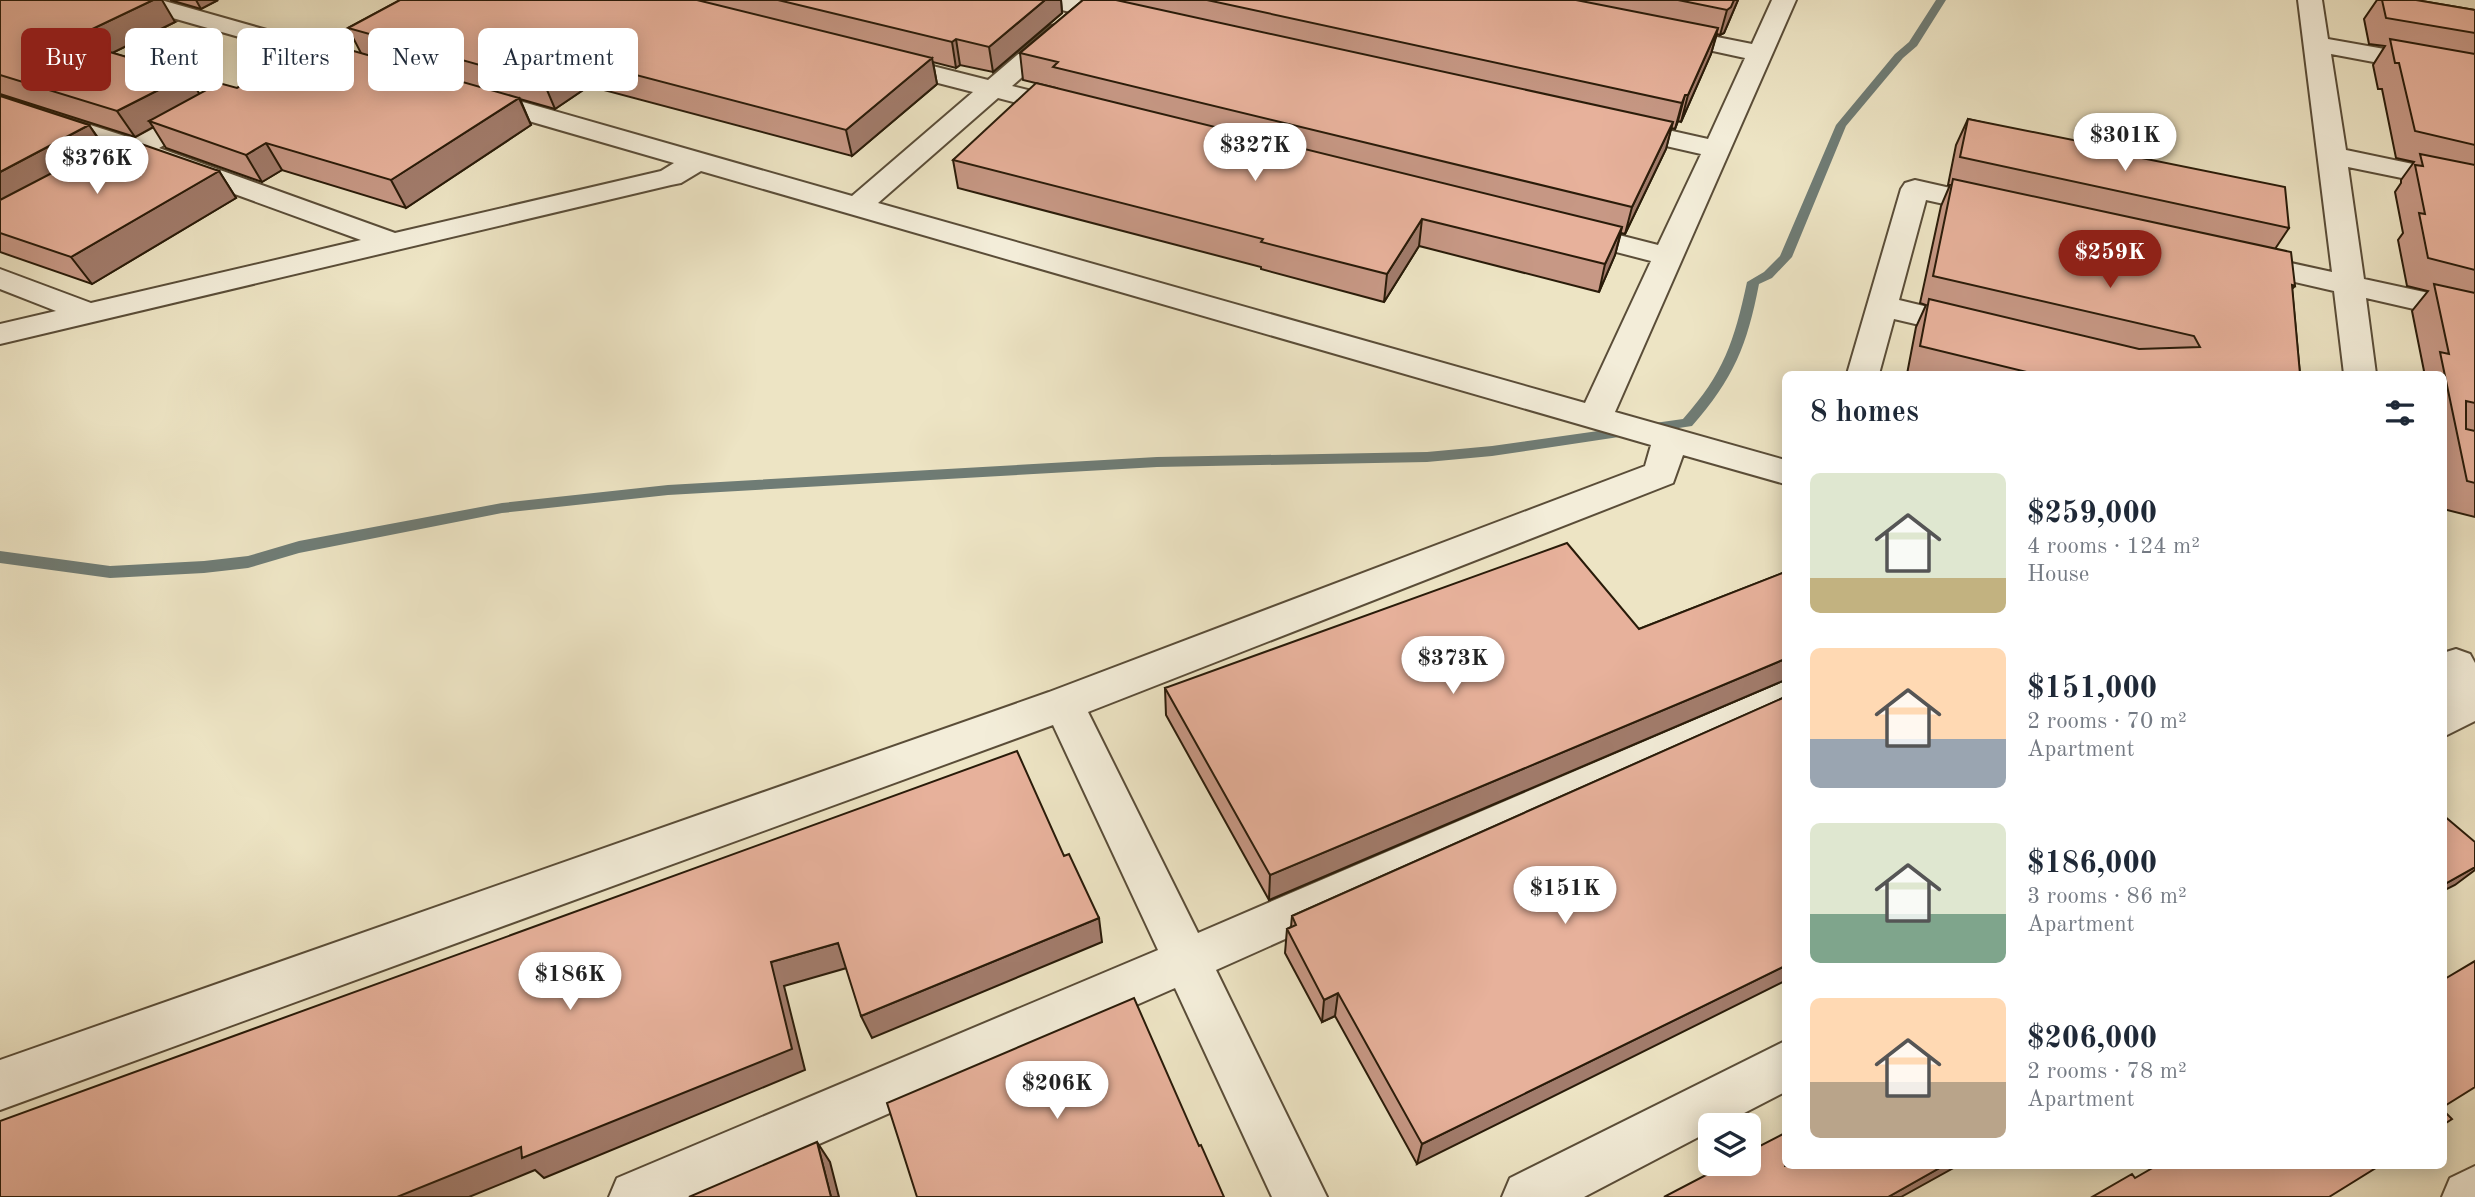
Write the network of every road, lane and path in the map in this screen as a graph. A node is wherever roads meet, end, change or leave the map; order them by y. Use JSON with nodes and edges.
{"nodes":[{"id":1,"x":135,"y":0,"type":"edge"},
{"id":2,"x":1048,"y":0,"type":"edge"},
{"id":3,"x":1784,"y":0,"type":"edge"},
{"id":4,"x":2310,"y":0,"type":"edge"},
{"id":5,"x":1091,"y":4,"type":"edge"},
{"id":6,"x":1153,"y":24,"type":"edge"},
{"id":7,"x":237,"y":29,"type":"edge"},
{"id":8,"x":1640,"y":29,"type":"edge"},
{"id":9,"x":2316,"y":44,"type":"junction"},
{"id":10,"x":1759,"y":53,"type":"junction"},
{"id":11,"x":858,"y":55,"type":"edge"},
{"id":12,"x":2475,"y":73,"type":"edge"},
{"id":13,"x":993,"y":89,"type":"junction"},
{"id":14,"x":454,"y":91,"type":"edge"},
{"id":15,"x":232,"y":97,"type":"edge"},
{"id":16,"x":0,"y":104,"type":"edge"},
{"id":17,"x":1101,"y":116,"type":"edge"},
{"id":18,"x":1595,"y":122,"type":"edge"},
{"id":19,"x":136,"y":149,"type":"junction"},
{"id":20,"x":1716,"y":149,"type":"junction"},
{"id":21,"x":2333,"y":156,"type":"junction"},
{"id":22,"x":697,"y":161,"type":"junction"},
{"id":23,"x":80,"y":180,"type":"edge"},
{"id":24,"x":2475,"y":185,"type":"edge"},
{"id":25,"x":857,"y":206,"type":"junction"},
{"id":26,"x":2023,"y":213,"type":"edge"},
{"id":27,"x":1546,"y":226,"type":"edge"},
{"id":28,"x":393,"y":242,"type":"junction"},
{"id":29,"x":2213,"y":255,"type":"edge"},
{"id":30,"x":1668,"y":256,"type":"junction"},
{"id":31,"x":0,"y":278,"type":"edge"},
{"id":32,"x":2349,"y":285,"type":"junction"},
{"id":33,"x":1882,"y":306,"type":"junction"},
{"id":34,"x":89,"y":313,"type":"junction"},
{"id":35,"x":2475,"y":313,"type":"edge"},
{"id":36,"x":0,"y":334,"type":"edge"},
{"id":37,"x":2002,"y":335,"type":"edge"},
{"id":38,"x":1864,"y":371,"type":"edge"},
{"id":39,"x":2360,"y":371,"type":"edge"},
{"id":40,"x":1595,"y":418,"type":"junction"},
{"id":41,"x":1670,"y":439,"type":"junction"},
{"id":42,"x":1782,"y":471,"type":"edge"},
{"id":43,"x":2458,"y":666,"type":"edge"},
{"id":44,"x":1782,"y":698,"type":"edge"},
{"id":45,"x":1065,"y":704,"type":"junction"},
{"id":46,"x":2447,"y":718,"type":"edge"},
{"id":47,"x":1187,"y":960,"type":"junction"},
{"id":48,"x":1782,"y":1067,"type":"edge"},
{"id":49,"x":0,"y":1085,"type":"edge"},
{"id":50,"x":2475,"y":1193,"type":"edge"},
{"id":51,"x":636,"y":1197,"type":"edge"},
{"id":52,"x":1300,"y":1197,"type":"edge"},
{"id":53,"x":1529,"y":1197,"type":"edge"},
{"id":54,"x":2469,"y":1197,"type":"edge"}],
"edges":[{"from":1,"to":7,"type":"street"},
{"from":2,"to":5,"type":"street"},
{"from":3,"to":10,"type":"street"},
{"from":4,"to":9,"type":"street"},
{"from":5,"to":6,"type":"street"},
{"from":5,"to":13,"type":"street"},
{"from":8,"to":10,"type":"street"},
{"from":9,"to":12,"type":"street"},
{"from":9,"to":21,"type":"street"},
{"from":10,"to":20,"type":"street"},
{"from":11,"to":13,"type":"street"},
{"from":13,"to":17,"type":"street"},
{"from":13,"to":25,"type":"street"},
{"from":14,"to":22,"type":"street"},
{"from":15,"to":19,"type":"street"},
{"from":16,"to":19,"type":"street"},
{"from":18,"to":20,"type":"street"},
{"from":19,"to":23,"type":"street"},
{"from":19,"to":28,"type":"street"},
{"from":20,"to":30,"type":"street"},
{"from":21,"to":24,"type":"street"},
{"from":21,"to":32,"type":"street"},
{"from":22,"to":25,"type":"street"},
{"from":22,"to":28,"type":"street"},
{"from":25,"to":40,"type":"street"},
{"from":26,"to":33,"type":"street"},
{"from":27,"to":30,"type":"street"},
{"from":28,"to":34,"type":"street"},
{"from":29,"to":32,"type":"street"},
{"from":30,"to":40,"type":"street"},
{"from":31,"to":34,"type":"street"},
{"from":32,"to":35,"type":"street"},
{"from":32,"to":39,"type":"street"},
{"from":33,"to":37,"type":"street"},
{"from":33,"to":38,"type":"street"},
{"from":34,"to":36,"type":"street"},
{"from":40,"to":41,"type":"street"},
{"from":41,"to":42,"type":"street"},
{"from":41,"to":45,"type":"street"},
{"from":43,"to":46,"type":"street"},
{"from":44,"to":47,"type":"street"},
{"from":45,"to":47,"type":"street"},
{"from":45,"to":49,"type":"street"},
{"from":47,"to":51,"type":"street"},
{"from":47,"to":52,"type":"street"},
{"from":48,"to":53,"type":"street"},
{"from":50,"to":54,"type":"street"}]}
